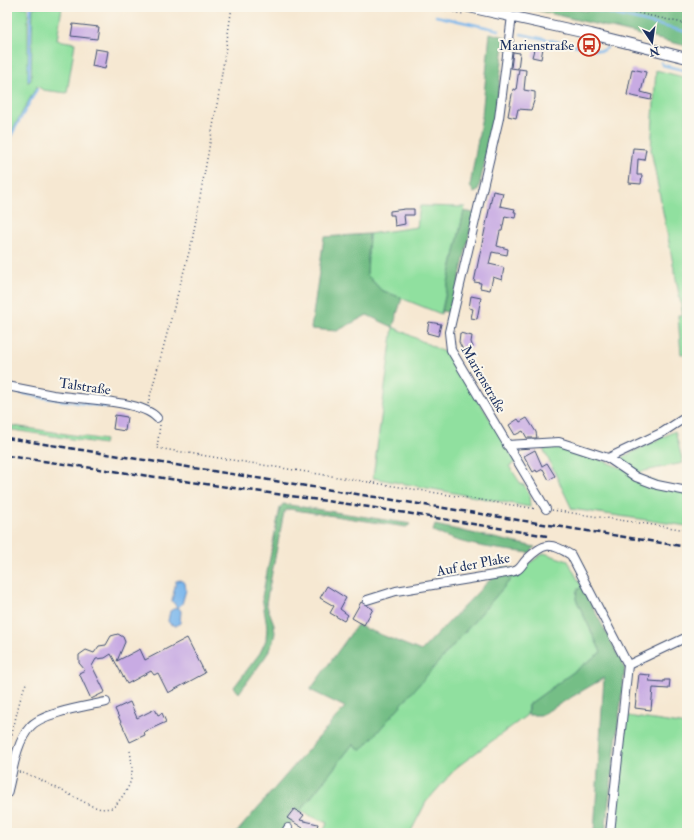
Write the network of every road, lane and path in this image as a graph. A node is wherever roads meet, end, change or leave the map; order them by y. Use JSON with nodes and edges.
{"nodes":[{"id":1,"x":232,"y":7,"type":"edge"},
{"id":2,"x":469,"y":7,"type":"edge"},
{"id":3,"x":610,"y":7,"type":"edge"},
{"id":4,"x":512,"y":16,"type":"junction"},
{"id":5,"x":687,"y":24,"type":"edge"},
{"id":6,"x":687,"y":58,"type":"edge"},
{"id":7,"x":7,"y":386,"type":"edge"},
{"id":8,"x":146,"y":410,"type":"junction"},
{"id":9,"x":157,"y":418,"type":"joint"},
{"id":10,"x":683,"y":419,"type":"dead end"},
{"id":11,"x":507,"y":445,"type":"junction"},
{"id":12,"x":608,"y":458,"type":"junction"},
{"id":13,"x":687,"y":491,"type":"edge"},
{"id":14,"x":546,"y":509,"type":"junction"},
{"id":15,"x":687,"y":530,"type":"edge"},
{"id":16,"x":367,"y":600,"type":"dead end"},
{"id":17,"x":687,"y":637,"type":"edge"},
{"id":18,"x":628,"y":665,"type":"junction"},
{"id":19,"x":27,"y":681,"type":"dead end"},
{"id":20,"x":106,"y":702,"type":"dead end"},
{"id":21,"x":7,"y":750,"type":"edge"},
{"id":22,"x":130,"y":751,"type":"dead end"},
{"id":23,"x":13,"y":770,"type":"junction"},
{"id":24,"x":7,"y":794,"type":"edge"},
{"id":25,"x":610,"y":833,"type":"edge"}],
"edges":[{"from":1,"to":8,"type":"path"},
{"from":2,"to":4,"type":"main road"},
{"from":3,"to":5,"type":"path"},
{"from":4,"to":6,"type":"main road"},
{"from":4,"to":11,"type":"street","name":"Marienstraße"},
{"from":7,"to":8,"type":"street","name":"Talstraße"},
{"from":8,"to":9,"type":"street","name":"Talstraße"},
{"from":9,"to":14,"type":"path"},
{"from":10,"to":12,"type":"street"},
{"from":11,"to":12,"type":"street"},
{"from":11,"to":14,"type":"street","name":"Marienstraße"},
{"from":12,"to":13,"type":"street"},
{"from":14,"to":15,"type":"path"},
{"from":16,"to":18,"type":"street","name":"Auf der Plake"},
{"from":17,"to":18,"type":"street"},
{"from":18,"to":25,"type":"street"},
{"from":19,"to":21,"type":"path"},
{"from":20,"to":23,"type":"street"},
{"from":22,"to":23,"type":"path"},
{"from":23,"to":24,"type":"street"}]}
